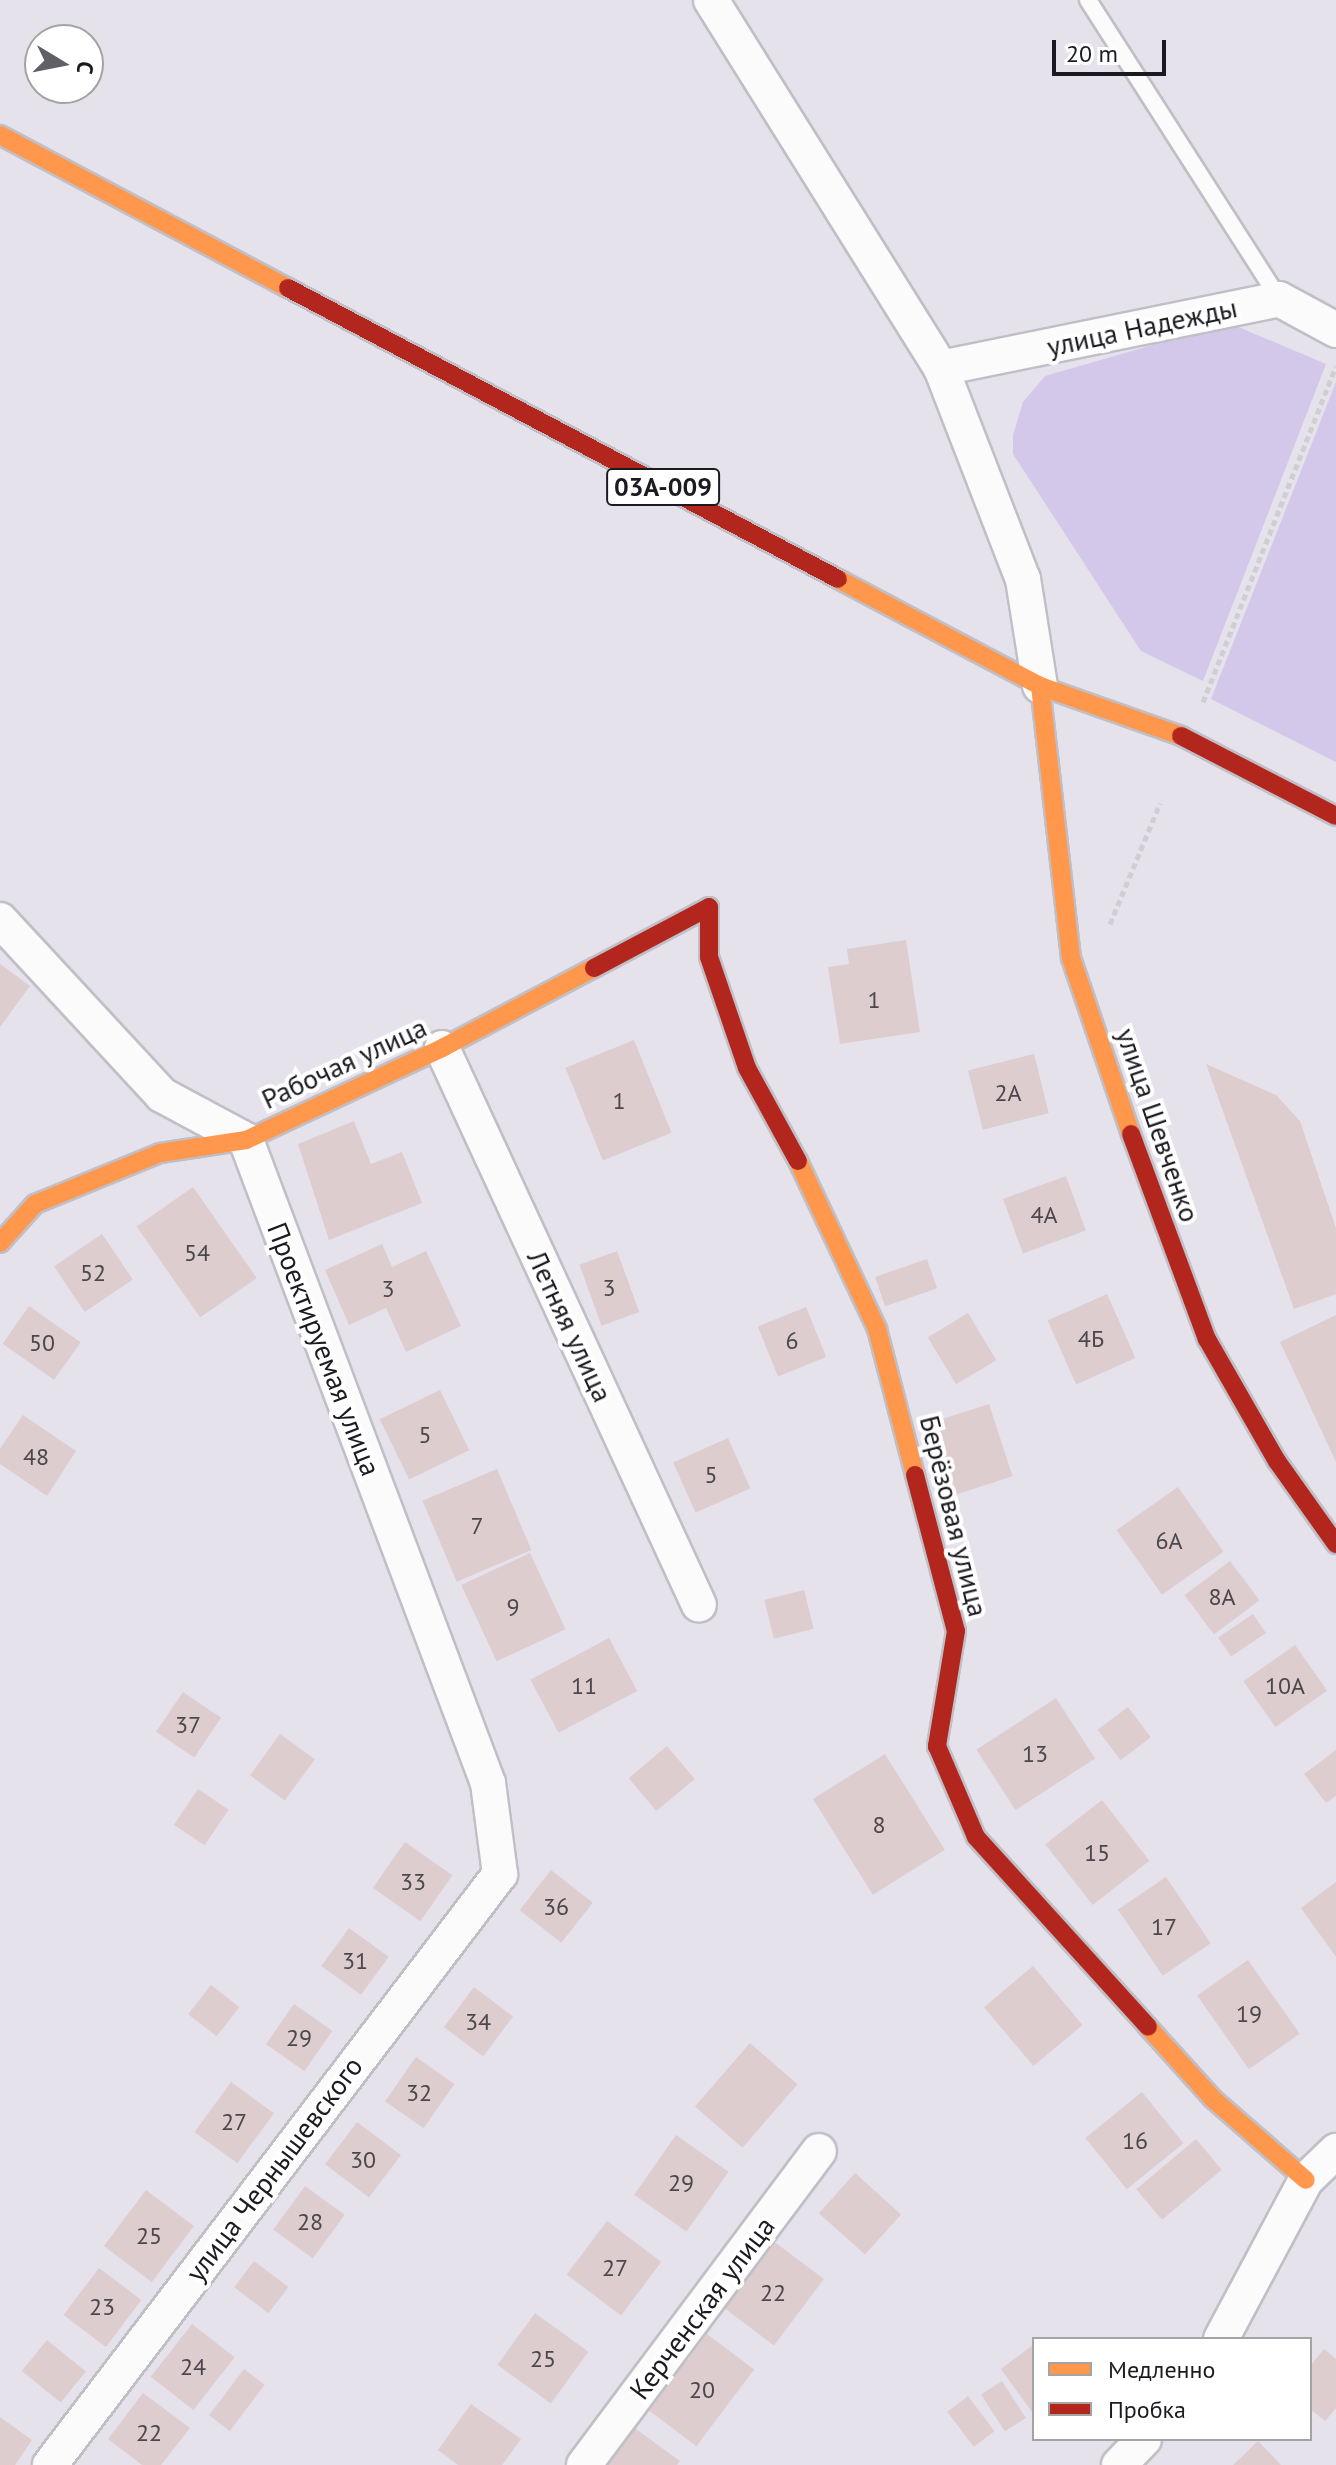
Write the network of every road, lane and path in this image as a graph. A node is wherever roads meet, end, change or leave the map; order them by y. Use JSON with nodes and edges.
{"nodes":[{"id":1,"x":711,"y":0,"type":"edge"},
{"id":2,"x":1088,"y":0,"type":"edge"},
{"id":3,"x":0,"y":135,"type":"edge"},
{"id":4,"x":1279,"y":299,"type":"junction"},
{"id":5,"x":1334,"y":328,"type":"edge"},
{"id":6,"x":1336,"y":365,"type":"edge"},
{"id":7,"x":941,"y":368,"type":"junction"},
{"id":8,"x":1040,"y":686,"type":"junction"},
{"id":9,"x":1203,"y":702,"type":"dead end"},
{"id":10,"x":1160,"y":803,"type":"dead end"},
{"id":11,"x":1336,"y":816,"type":"edge"},
{"id":12,"x":709,"y":907,"type":"joint"},
{"id":13,"x":0,"y":920,"type":"edge"},
{"id":14,"x":1106,"y":936,"type":"dead end"},
{"id":15,"x":442,"y":1048,"type":"junction"},
{"id":16,"x":246,"y":1140,"type":"junction"},
{"id":17,"x":0,"y":1243,"type":"edge"},
{"id":18,"x":1336,"y":1544,"type":"edge"},
{"id":19,"x":699,"y":1605,"type":"dead end"},
{"id":20,"x":500,"y":1874,"type":"joint"},
{"id":21,"x":819,"y":2151,"type":"dead end"},
{"id":22,"x":1336,"y":2151,"type":"edge"},
{"id":23,"x":1306,"y":2180,"type":"junction"},
{"id":24,"x":1222,"y":2337,"type":"edge"},
{"id":25,"x":1142,"y":2441,"type":"edge"},
{"id":26,"x":50,"y":2465,"type":"edge"},
{"id":27,"x":584,"y":2465,"type":"edge"},
{"id":28,"x":1119,"y":2465,"type":"edge"}],
"edges":[{"from":1,"to":7,"type":"street"},
{"from":2,"to":4,"type":"lane"},
{"from":3,"to":8,"type":"main road","number":"03А-009"},
{"from":4,"to":5,"type":"street"},
{"from":4,"to":7,"type":"street","name":"улица Надежды"},
{"from":6,"to":9,"type":"path"},
{"from":7,"to":8,"type":"street"},
{"from":8,"to":11,"type":"main road","number":"03А-009"},
{"from":8,"to":18,"type":"main road","name":"улица Шевченко"},
{"from":10,"to":14,"type":"path"},
{"from":12,"to":15,"type":"main road","name":"Рабочая улица"},
{"from":12,"to":23,"type":"main road","name":"Берёзовая улица"},
{"from":13,"to":16,"type":"street"},
{"from":15,"to":16,"type":"main road","name":"Рабочая улица"},
{"from":15,"to":19,"type":"street","name":"Летняя улица"},
{"from":16,"to":17,"type":"main road","name":"Рабочая улица"},
{"from":16,"to":20,"type":"street","name":"Проектируемая улица"},
{"from":20,"to":26,"type":"street","name":"улица Чернышевского"},
{"from":21,"to":27,"type":"street","name":"Керченская улица"},
{"from":22,"to":23,"type":"street"},
{"from":23,"to":24,"type":"street"},
{"from":25,"to":28,"type":"street"}]}
